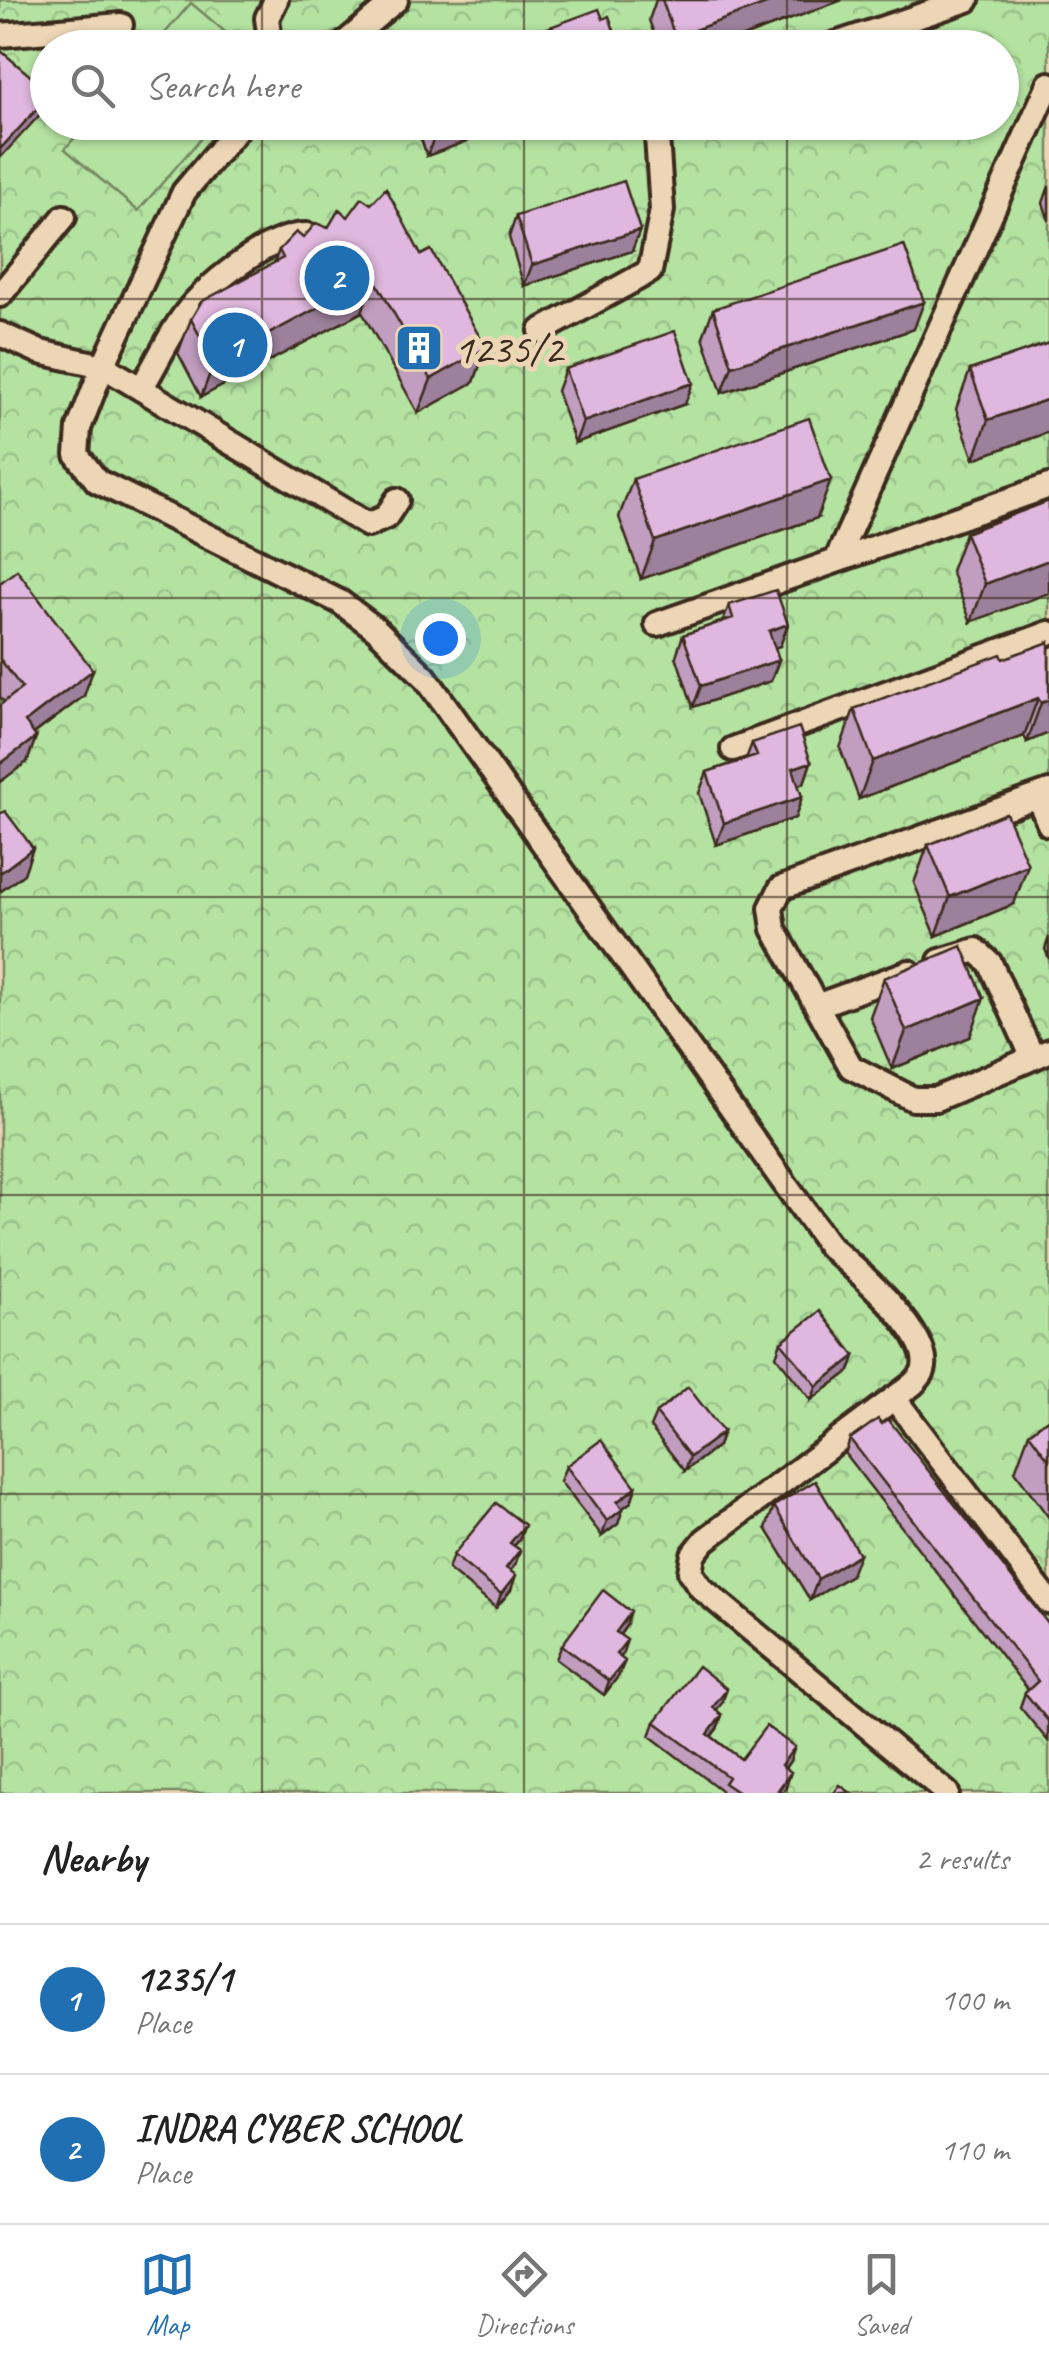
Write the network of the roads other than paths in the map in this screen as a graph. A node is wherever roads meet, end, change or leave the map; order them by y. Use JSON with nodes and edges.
{"nodes":[{"id":1,"x":276,"y":0,"type":"edge"},
{"id":2,"x":396,"y":0,"type":"edge"},
{"id":3,"x":967,"y":0,"type":"edge"},
{"id":4,"x":121,"y":25,"type":"dead end"},
{"id":5,"x":60,"y":30,"type":"edge"},
{"id":6,"x":270,"y":30,"type":"edge"},
{"id":7,"x":360,"y":30,"type":"edge"},
{"id":8,"x":878,"y":30,"type":"edge"},
{"id":9,"x":30,"y":33,"type":"edge"},
{"id":10,"x":0,"y":35,"type":"edge"},
{"id":11,"x":1049,"y":84,"type":"edge"},
{"id":12,"x":229,"y":140,"type":"edge"},
{"id":13,"x":657,"y":140,"type":"edge"},
{"id":14,"x":64,"y":217,"type":"dead end"},
{"id":15,"x":311,"y":245,"type":"edge"},
{"id":16,"x":0,"y":295,"type":"edge"},
{"id":17,"x":541,"y":331,"type":"dead end"},
{"id":18,"x":0,"y":334,"type":"edge"},
{"id":19,"x":103,"y":366,"type":"junction"},
{"id":20,"x":142,"y":389,"type":"junction"},
{"id":21,"x":1049,"y":486,"type":"edge"},
{"id":22,"x":397,"y":500,"type":"dead end"},
{"id":23,"x":836,"y":561,"type":"junction"},
{"id":24,"x":657,"y":624,"type":"dead end"},
{"id":25,"x":1049,"y":633,"type":"edge"},
{"id":26,"x":733,"y":749,"type":"dead end"},
{"id":27,"x":1043,"y":795,"type":"edge"},
{"id":28,"x":1049,"y":824,"type":"edge"},
{"id":29,"x":819,"y":1005,"type":"junction"},
{"id":30,"x":1041,"y":1054,"type":"edge"},
{"id":31,"x":894,"y":1398,"type":"junction"},
{"id":32,"x":1049,"y":1602,"type":"edge"},
{"id":33,"x":948,"y":1793,"type":"edge"}],
"edges":[{"from":1,"to":6,"type":"street"},
{"from":2,"to":7,"type":"street"},
{"from":3,"to":8,"type":"street"},
{"from":4,"to":5,"type":"street"},
{"from":9,"to":10,"type":"street"},
{"from":11,"to":23,"type":"street"},
{"from":12,"to":19,"type":"street"},
{"from":13,"to":17,"type":"street"},
{"from":14,"to":16,"type":"street"},
{"from":15,"to":20,"type":"street"},
{"from":18,"to":19,"type":"street"},
{"from":19,"to":20,"type":"street"},
{"from":19,"to":31,"type":"street"},
{"from":20,"to":22,"type":"street"},
{"from":21,"to":23,"type":"street"},
{"from":23,"to":24,"type":"street"},
{"from":25,"to":26,"type":"street"},
{"from":27,"to":28,"type":"street"},
{"from":27,"to":29,"type":"street"},
{"from":29,"to":30,"type":"street"},
{"from":29,"to":30,"type":"street"},
{"from":31,"to":32,"type":"street"},
{"from":31,"to":33,"type":"street"}]}
